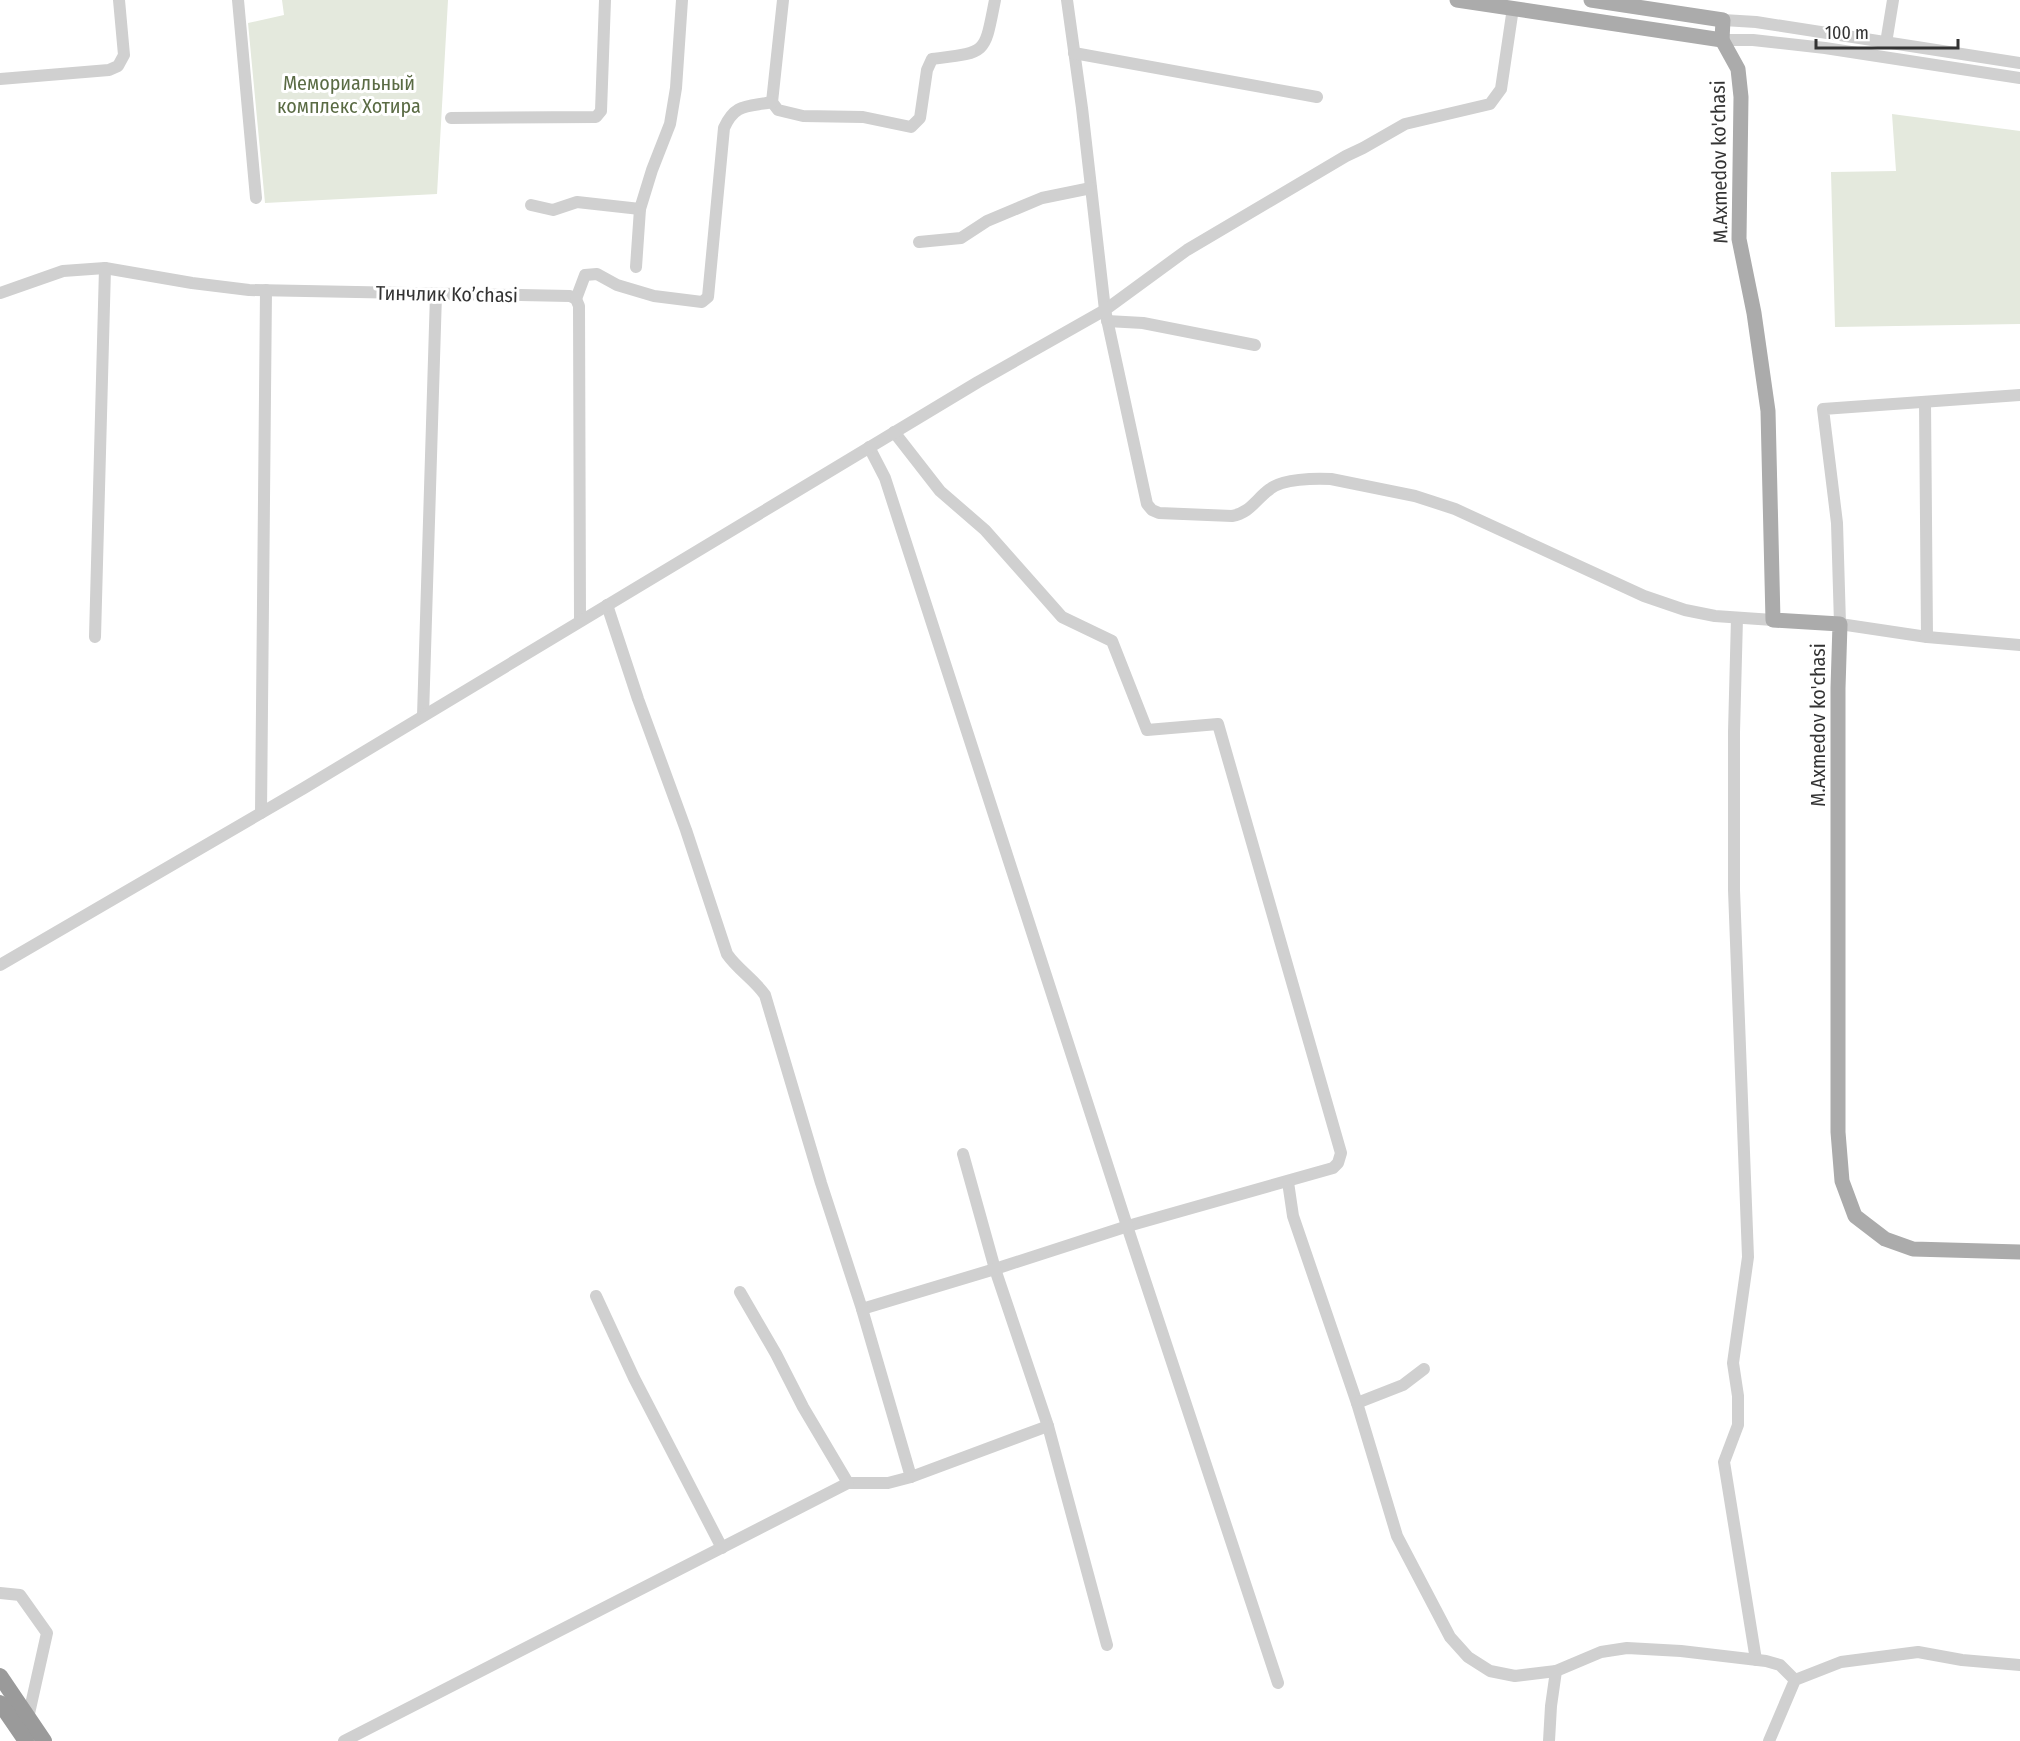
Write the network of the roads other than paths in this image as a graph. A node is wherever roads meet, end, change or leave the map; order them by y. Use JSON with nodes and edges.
{"nodes":[{"id":1,"x":118,"y":0,"type":"edge"},
{"id":2,"x":238,"y":0,"type":"edge"},
{"id":3,"x":605,"y":0,"type":"edge"},
{"id":4,"x":682,"y":0,"type":"edge"},
{"id":5,"x":783,"y":0,"type":"edge"},
{"id":6,"x":995,"y":0,"type":"edge"},
{"id":7,"x":1067,"y":0,"type":"edge"},
{"id":8,"x":1457,"y":0,"type":"edge"},
{"id":9,"x":1591,"y":0,"type":"edge"},
{"id":10,"x":1893,"y":0,"type":"edge"},
{"id":11,"x":1513,"y":9,"type":"junction"},
{"id":12,"x":1723,"y":20,"type":"junction"},
{"id":13,"x":1722,"y":40,"type":"junction"},
{"id":14,"x":1886,"y":43,"type":"junction"},
{"id":15,"x":1074,"y":53,"type":"junction"},
{"id":16,"x":2020,"y":63,"type":"edge"},
{"id":17,"x":2020,"y":78,"type":"edge"},
{"id":18,"x":0,"y":79,"type":"edge"},
{"id":19,"x":1317,"y":97,"type":"dead end"},
{"id":20,"x":772,"y":102,"type":"junction"},
{"id":21,"x":451,"y":118,"type":"dead end"},
{"id":22,"x":1091,"y":188,"type":"junction"},
{"id":23,"x":255,"y":198,"type":"dead end"},
{"id":24,"x":531,"y":205,"type":"dead end"},
{"id":25,"x":640,"y":209,"type":"junction"},
{"id":26,"x":919,"y":242,"type":"dead end"},
{"id":27,"x":636,"y":267,"type":"dead end"},
{"id":28,"x":105,"y":268,"type":"junction"},
{"id":29,"x":266,"y":290,"type":"junction"},
{"id":30,"x":0,"y":293,"type":"edge"},
{"id":31,"x":436,"y":294,"type":"junction"},
{"id":32,"x":576,"y":299,"type":"junction"},
{"id":33,"x":1106,"y":316,"type":"junction"},
{"id":34,"x":1255,"y":345,"type":"dead end"},
{"id":35,"x":2020,"y":395,"type":"edge"},
{"id":36,"x":1925,"y":402,"type":"junction"},
{"id":37,"x":894,"y":432,"type":"junction"},
{"id":38,"x":869,"y":447,"type":"junction"},
{"id":39,"x":607,"y":605,"type":"junction"},
{"id":40,"x":1737,"y":618,"type":"junction"},
{"id":41,"x":1773,"y":620,"type":"junction"},
{"id":42,"x":580,"y":621,"type":"junction"},
{"id":43,"x":1836,"y":624,"type":"junction"},
{"id":44,"x":95,"y":637,"type":"dead end"},
{"id":45,"x":1927,"y":637,"type":"junction"},
{"id":46,"x":2020,"y":645,"type":"edge"},
{"id":47,"x":423,"y":716,"type":"junction"},
{"id":48,"x":261,"y":813,"type":"junction"},
{"id":49,"x":0,"y":965,"type":"edge"},
{"id":50,"x":963,"y":1154,"type":"dead end"},
{"id":51,"x":1288,"y":1182,"type":"junction"},
{"id":52,"x":1128,"y":1226,"type":"junction"},
{"id":53,"x":2020,"y":1252,"type":"edge"},
{"id":54,"x":995,"y":1269,"type":"junction"},
{"id":55,"x":740,"y":1292,"type":"dead end"},
{"id":56,"x":596,"y":1296,"type":"dead end"},
{"id":57,"x":862,"y":1309,"type":"junction"},
{"id":58,"x":1424,"y":1369,"type":"dead end"},
{"id":59,"x":1357,"y":1403,"type":"junction"},
{"id":60,"x":1048,"y":1426,"type":"junction"},
{"id":61,"x":910,"y":1478,"type":"junction"},
{"id":62,"x":848,"y":1483,"type":"junction"},
{"id":63,"x":722,"y":1548,"type":"junction"},
{"id":64,"x":0,"y":1593,"type":"edge"},
{"id":65,"x":1107,"y":1645,"type":"dead end"},
{"id":66,"x":1756,"y":1660,"type":"junction"},
{"id":67,"x":2020,"y":1665,"type":"edge"},
{"id":68,"x":1556,"y":1671,"type":"junction"},
{"id":69,"x":0,"y":1676,"type":"edge"},
{"id":70,"x":1795,"y":1680,"type":"junction"},
{"id":71,"x":1278,"y":1683,"type":"dead end"},
{"id":72,"x":0,"y":1703,"type":"edge"},
{"id":73,"x":28,"y":1718,"type":"junction"},
{"id":74,"x":26,"y":1741,"type":"edge"},
{"id":75,"x":44,"y":1741,"type":"edge"},
{"id":76,"x":344,"y":1741,"type":"edge"},
{"id":77,"x":1549,"y":1741,"type":"edge"},
{"id":78,"x":1769,"y":1741,"type":"edge"}],
"edges":[{"from":1,"to":18,"type":"street"},
{"from":2,"to":23,"type":"street"},
{"from":3,"to":21,"type":"street"},
{"from":4,"to":25,"type":"street"},
{"from":5,"to":20,"type":"street"},
{"from":6,"to":20,"type":"street"},
{"from":7,"to":15,"type":"street"},
{"from":8,"to":11,"type":"main road"},
{"from":9,"to":12,"type":"main road"},
{"from":10,"to":14,"type":"street"},
{"from":11,"to":13,"type":"main road"},
{"from":11,"to":33,"type":"street"},
{"from":12,"to":13,"type":"main road"},
{"from":12,"to":14,"type":"street"},
{"from":13,"to":17,"type":"street"},
{"from":13,"to":41,"type":"main road","name":"M.Axmedov ko'chasi"},
{"from":14,"to":16,"type":"street"},
{"from":15,"to":19,"type":"street"},
{"from":15,"to":22,"type":"street"},
{"from":20,"to":32,"type":"street"},
{"from":22,"to":26,"type":"street"},
{"from":22,"to":33,"type":"street"},
{"from":24,"to":25,"type":"street"},
{"from":25,"to":27,"type":"street"},
{"from":28,"to":29,"type":"street","name":"Тинчлик Ko’chasi"},
{"from":28,"to":30,"type":"street","name":"Тинчлик Ko’chasi"},
{"from":28,"to":44,"type":"street"},
{"from":29,"to":31,"type":"street","name":"Тинчлик Ko’chasi"},
{"from":29,"to":48,"type":"street"},
{"from":31,"to":32,"type":"street","name":"Тинчлик Ko’chasi"},
{"from":31,"to":47,"type":"street"},
{"from":32,"to":42,"type":"street"},
{"from":33,"to":34,"type":"street"},
{"from":33,"to":37,"type":"street"},
{"from":33,"to":40,"type":"street"},
{"from":35,"to":36,"type":"street"},
{"from":36,"to":43,"type":"street"},
{"from":36,"to":45,"type":"street"},
{"from":37,"to":38,"type":"street"},
{"from":37,"to":51,"type":"street"},
{"from":38,"to":39,"type":"street"},
{"from":38,"to":52,"type":"street"},
{"from":39,"to":42,"type":"street"},
{"from":39,"to":57,"type":"street"},
{"from":40,"to":41,"type":"street"},
{"from":40,"to":66,"type":"street"},
{"from":41,"to":43,"type":"main road","name":"M.Axmedov ko'chasi"},
{"from":42,"to":47,"type":"street"},
{"from":43,"to":45,"type":"street"},
{"from":43,"to":53,"type":"main road","name":"M.Axmedov ko'chasi"},
{"from":45,"to":46,"type":"street"},
{"from":47,"to":48,"type":"street"},
{"from":48,"to":49,"type":"street"},
{"from":50,"to":54,"type":"street"},
{"from":51,"to":52,"type":"street"},
{"from":51,"to":59,"type":"street"},
{"from":52,"to":54,"type":"street"},
{"from":52,"to":71,"type":"street"},
{"from":54,"to":57,"type":"street"},
{"from":54,"to":60,"type":"street"},
{"from":55,"to":62,"type":"street"},
{"from":56,"to":63,"type":"street"},
{"from":57,"to":61,"type":"street"},
{"from":58,"to":59,"type":"street"},
{"from":59,"to":68,"type":"street"},
{"from":60,"to":61,"type":"street"},
{"from":60,"to":65,"type":"street"},
{"from":61,"to":62,"type":"street"},
{"from":62,"to":63,"type":"street"},
{"from":63,"to":76,"type":"street"},
{"from":64,"to":73,"type":"street"},
{"from":66,"to":68,"type":"street"},
{"from":66,"to":70,"type":"street"},
{"from":67,"to":70,"type":"street"},
{"from":68,"to":77,"type":"street"},
{"from":69,"to":73,"type":"highway"},
{"from":70,"to":78,"type":"street"},
{"from":72,"to":74,"type":"highway"},
{"from":73,"to":75,"type":"highway"}]}
